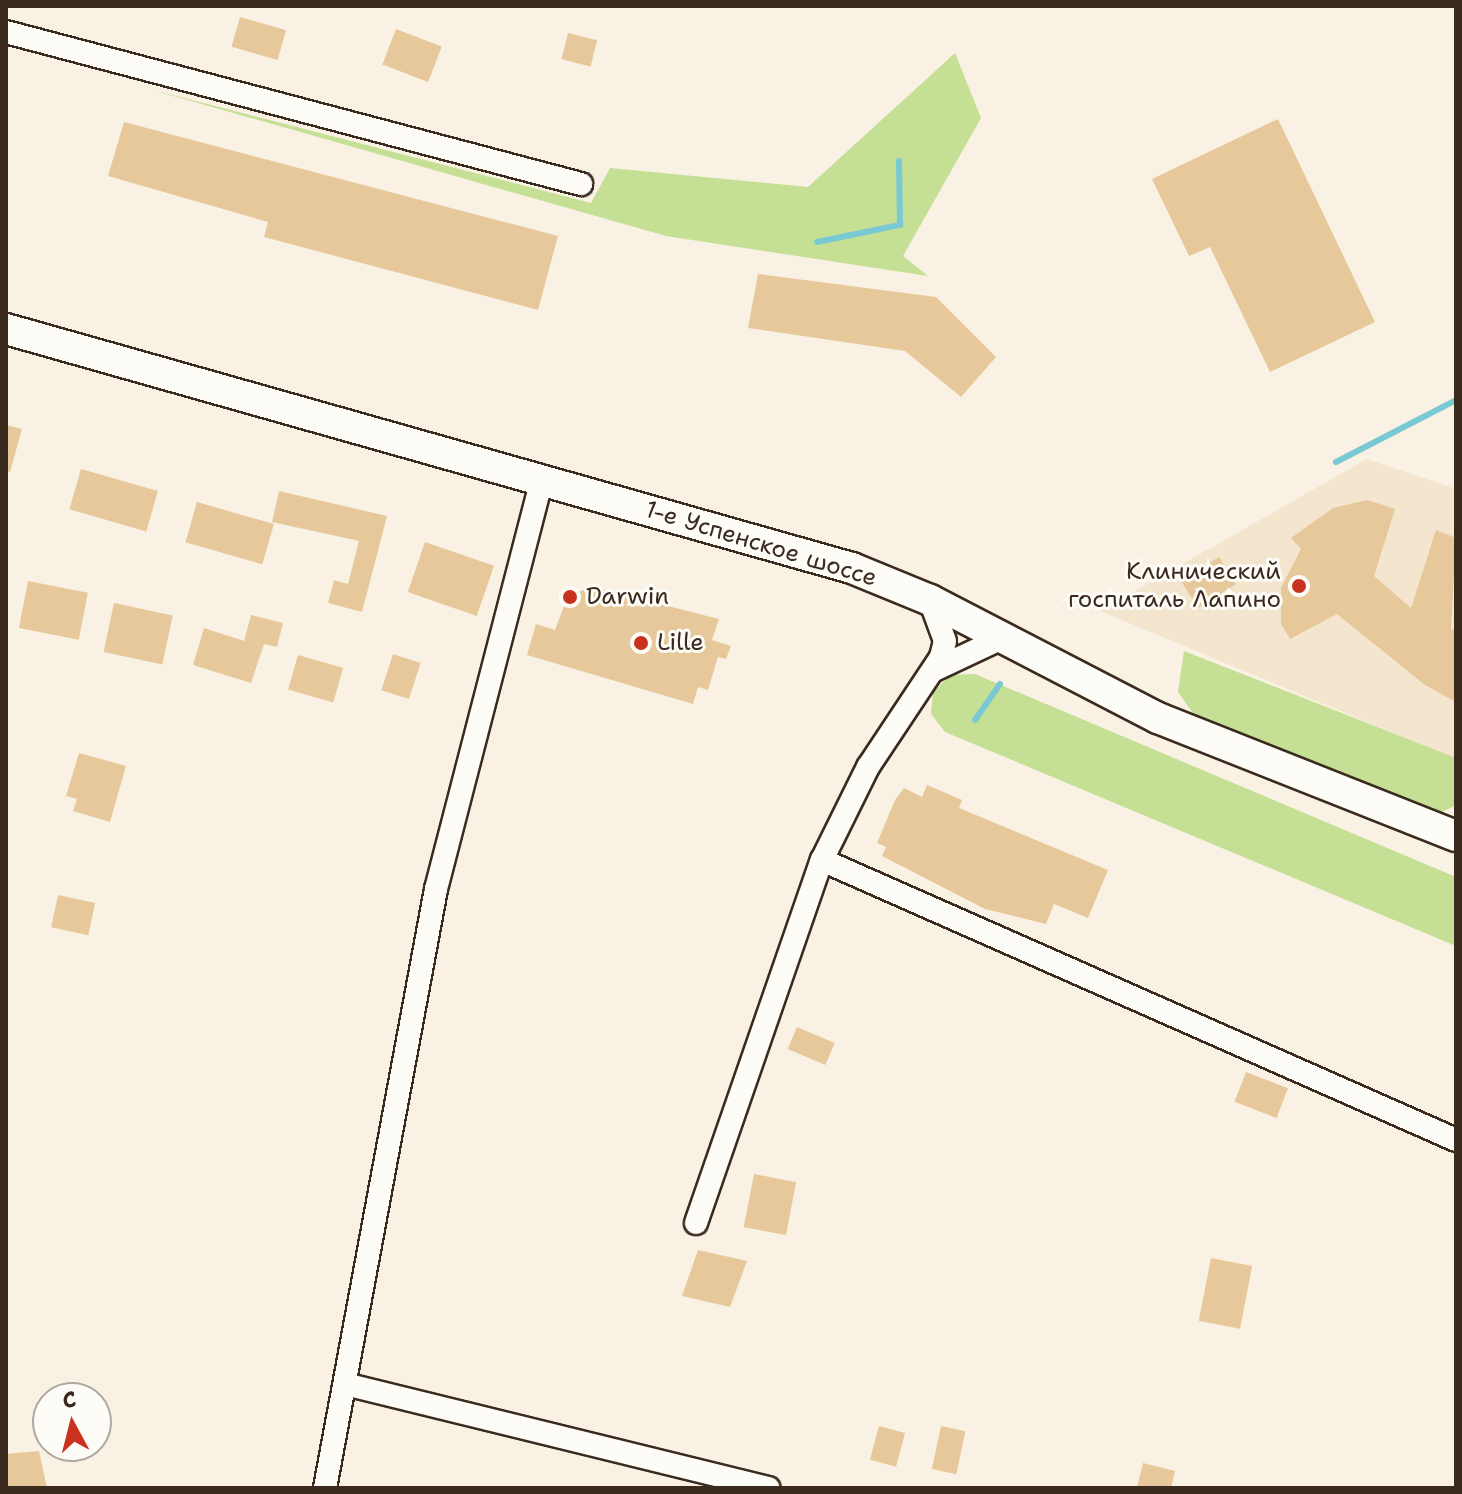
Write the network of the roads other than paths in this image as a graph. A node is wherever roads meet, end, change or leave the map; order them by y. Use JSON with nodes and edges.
{"nodes":[{"id":1,"x":6,"y":32,"type":"edge"},
{"id":2,"x":581,"y":184,"type":"dead end"},
{"id":3,"x":6,"y":319,"type":"edge"},
{"id":4,"x":21,"y":331,"type":"edge"},
{"id":5,"x":542,"y":480,"type":"junction"},
{"id":6,"x":930,"y":600,"type":"junction"},
{"id":7,"x":1000,"y":639,"type":"junction"},
{"id":8,"x":933,"y":671,"type":"junction"},
{"id":9,"x":1456,"y":836,"type":"edge"},
{"id":10,"x":822,"y":860,"type":"junction"},
{"id":11,"x":1456,"y":1140,"type":"edge"},
{"id":12,"x":696,"y":1223,"type":"dead end"},
{"id":13,"x":349,"y":1385,"type":"junction"},
{"id":14,"x":325,"y":1488,"type":"edge"},
{"id":15,"x":769,"y":1488,"type":"edge"}],
"edges":[{"from":1,"to":2,"type":"street"},
{"from":3,"to":4,"type":"main road","name":"1-е Успенское шоссе"},
{"from":4,"to":5,"type":"main road","name":"1-е Успенское шоссе"},
{"from":5,"to":6,"type":"main road","name":"1-е Успенское шоссе"},
{"from":5,"to":13,"type":"street"},
{"from":6,"to":7,"type":"main road","name":"1-е Успенское шоссе"},
{"from":6,"to":8,"type":"street"},
{"from":7,"to":8,"type":"street"},
{"from":7,"to":9,"type":"main road","name":"1-е Успенское шоссе"},
{"from":8,"to":10,"type":"street"},
{"from":10,"to":11,"type":"street"},
{"from":10,"to":12,"type":"street"},
{"from":13,"to":14,"type":"street"},
{"from":13,"to":15,"type":"street"}]}
